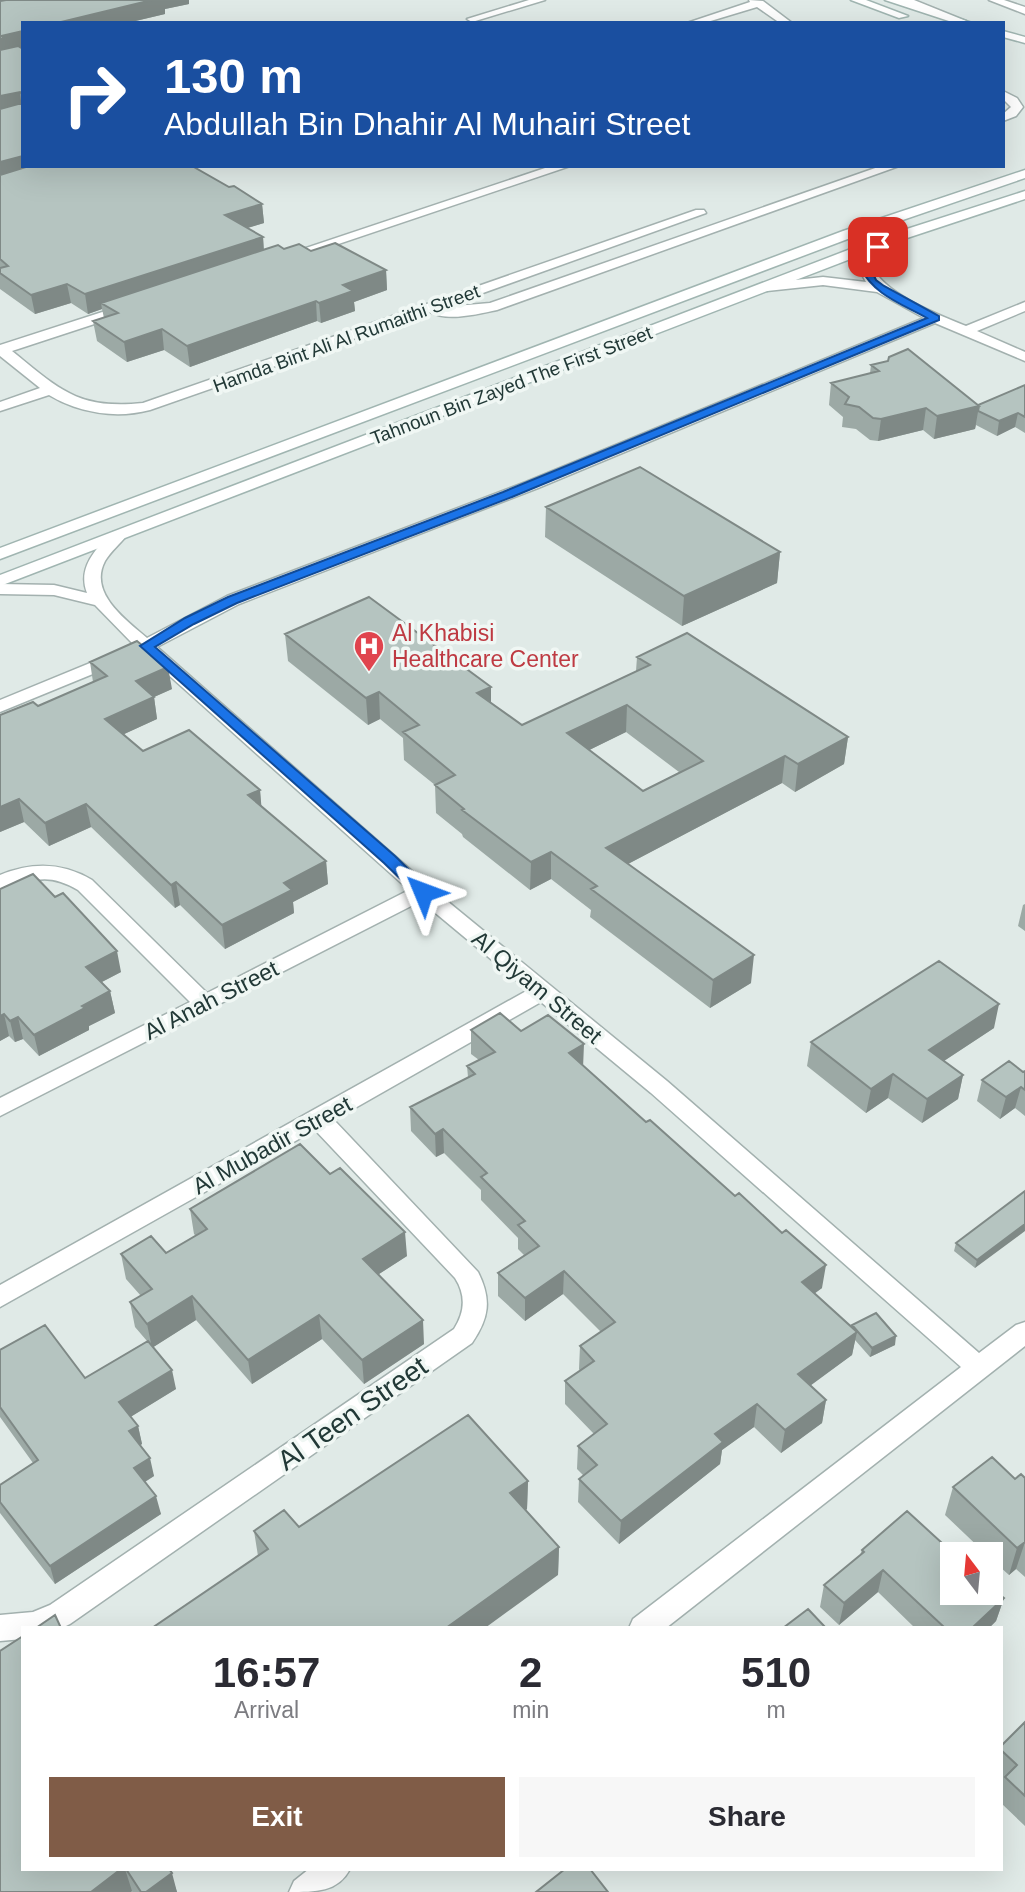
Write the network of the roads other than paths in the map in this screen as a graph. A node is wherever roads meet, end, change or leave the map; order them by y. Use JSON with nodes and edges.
{"nodes":[{"id":1,"x":540,"y":0,"type":"edge"},
{"id":2,"x":856,"y":0,"type":"edge"},
{"id":3,"x":890,"y":0,"type":"edge"},
{"id":4,"x":904,"y":0,"type":"edge"},
{"id":5,"x":994,"y":0,"type":"edge"},
{"id":6,"x":757,"y":1,"type":"edge"},
{"id":7,"x":1025,"y":10,"type":"edge"},
{"id":8,"x":472,"y":19,"type":"dead end"},
{"id":9,"x":698,"y":21,"type":"edge"},
{"id":10,"x":785,"y":21,"type":"edge"},
{"id":11,"x":920,"y":21,"type":"edge"},
{"id":12,"x":961,"y":21,"type":"edge"},
{"id":13,"x":961,"y":21,"type":"edge"},
{"id":14,"x":1005,"y":34,"type":"edge"},
{"id":15,"x":1023,"y":39,"type":"edge"},
{"id":16,"x":1005,"y":47,"type":"edge"},
{"id":17,"x":1025,"y":52,"type":"edge"},
{"id":18,"x":1005,"y":95,"type":"edge"},
{"id":19,"x":1005,"y":117,"type":"edge"},
{"id":20,"x":558,"y":168,"type":"edge"},
{"id":21,"x":886,"y":168,"type":"edge"},
{"id":22,"x":1024,"y":174,"type":"edge"},
{"id":23,"x":1025,"y":195,"type":"edge"},
{"id":24,"x":700,"y":213,"type":"dead end"},
{"id":25,"x":887,"y":240,"type":"junction"},
{"id":26,"x":264,"y":264,"type":"edge"},
{"id":27,"x":767,"y":287,"type":"junction"},
{"id":28,"x":880,"y":288,"type":"junction"},
{"id":29,"x":146,"y":302,"type":"edge"},
{"id":30,"x":1025,"y":306,"type":"edge"},
{"id":31,"x":425,"y":310,"type":"junction"},
{"id":32,"x":935,"y":318,"type":"junction"},
{"id":33,"x":966,"y":331,"type":"junction"},
{"id":34,"x":0,"y":349,"type":"edge"},
{"id":35,"x":1025,"y":357,"type":"edge"},
{"id":36,"x":51,"y":389,"type":"junction"},
{"id":37,"x":0,"y":407,"type":"edge"},
{"id":38,"x":119,"y":535,"type":"junction"},
{"id":39,"x":0,"y":554,"type":"edge"},
{"id":40,"x":0,"y":581,"type":"edge"},
{"id":41,"x":0,"y":589,"type":"edge"},
{"id":42,"x":102,"y":602,"type":"junction"},
{"id":43,"x":146,"y":646,"type":"junction"},
{"id":44,"x":0,"y":707,"type":"edge"},
{"id":45,"x":0,"y":883,"type":"edge"},
{"id":46,"x":423,"y":892,"type":"junction"},
{"id":47,"x":543,"y":991,"type":"junction"},
{"id":48,"x":204,"y":1003,"type":"junction"},
{"id":49,"x":0,"y":1108,"type":"edge"},
{"id":50,"x":319,"y":1119,"type":"junction"},
{"id":51,"x":0,"y":1297,"type":"edge"},
{"id":52,"x":1025,"y":1332,"type":"edge"},
{"id":53,"x":977,"y":1366,"type":"junction"},
{"id":54,"x":21,"y":1626,"type":"edge"},
{"id":55,"x":22,"y":1626,"type":"edge"},
{"id":56,"x":646,"y":1626,"type":"edge"},
{"id":57,"x":0,"y":1628,"type":"edge"},
{"id":58,"x":331,"y":1871,"type":"edge"},
{"id":59,"x":305,"y":1892,"type":"edge"}],
"edges":[{"from":1,"to":8,"type":"street"},
{"from":2,"to":11,"type":"street"},
{"from":3,"to":12,"type":"street"},
{"from":4,"to":13,"type":"street"},
{"from":5,"to":7,"type":"street"},
{"from":6,"to":9,"type":"street"},
{"from":6,"to":10,"type":"street"},
{"from":14,"to":15,"type":"street"},
{"from":16,"to":17,"type":"street"},
{"from":18,"to":19,"type":"street"},
{"from":20,"to":26,"type":"street"},
{"from":21,"to":31,"type":"street"},
{"from":22,"to":39,"type":"street","name":"Tahnoun Bin Zayed The First Street"},
{"from":23,"to":25,"type":"street","name":"Tahnoun Bin Zayed The First Street"},
{"from":24,"to":31,"type":"street","name":"Hamda Bint Ali Al Rumaithi Street"},
{"from":25,"to":27,"type":"street","name":"Tahnoun Bin Zayed The First Street"},
{"from":25,"to":28,"type":"street"},
{"from":27,"to":28,"type":"street"},
{"from":27,"to":38,"type":"street","name":"Tahnoun Bin Zayed The First Street"},
{"from":28,"to":32,"type":"street"},
{"from":29,"to":34,"type":"street","name":"Hamda Bint Ali Al Rumaithi Street"},
{"from":30,"to":33,"type":"street"},
{"from":31,"to":36,"type":"street","name":"Hamda Bint Ali Al Rumaithi Street"},
{"from":32,"to":33,"type":"street"},
{"from":32,"to":43,"type":"street"},
{"from":33,"to":35,"type":"street"},
{"from":34,"to":36,"type":"street","name":"Hamda Bint Ali Al Rumaithi Street"},
{"from":36,"to":37,"type":"street"},
{"from":38,"to":40,"type":"street","name":"Tahnoun Bin Zayed The First Street"},
{"from":38,"to":42,"type":"street"},
{"from":41,"to":42,"type":"street"},
{"from":42,"to":43,"type":"street","name":"Al Qiyam Street"},
{"from":43,"to":44,"type":"street"},
{"from":43,"to":46,"type":"street","name":"Al Qiyam Street"},
{"from":45,"to":48,"type":"street"},
{"from":46,"to":47,"type":"street","name":"Al Qiyam Street"},
{"from":46,"to":48,"type":"street","name":"Al Anah Street"},
{"from":47,"to":50,"type":"street","name":"Al Mubadir Street"},
{"from":47,"to":53,"type":"street","name":"Al Qiyam Street"},
{"from":48,"to":49,"type":"street","name":"Al Anah Street"},
{"from":50,"to":51,"type":"street","name":"Al Mubadir Street"},
{"from":50,"to":55,"type":"street","name":"Al Teen Street"},
{"from":52,"to":53,"type":"street"},
{"from":53,"to":56,"type":"street"},
{"from":54,"to":57,"type":"street","name":"Al Teen Street"},
{"from":58,"to":59,"type":"street"}]}
